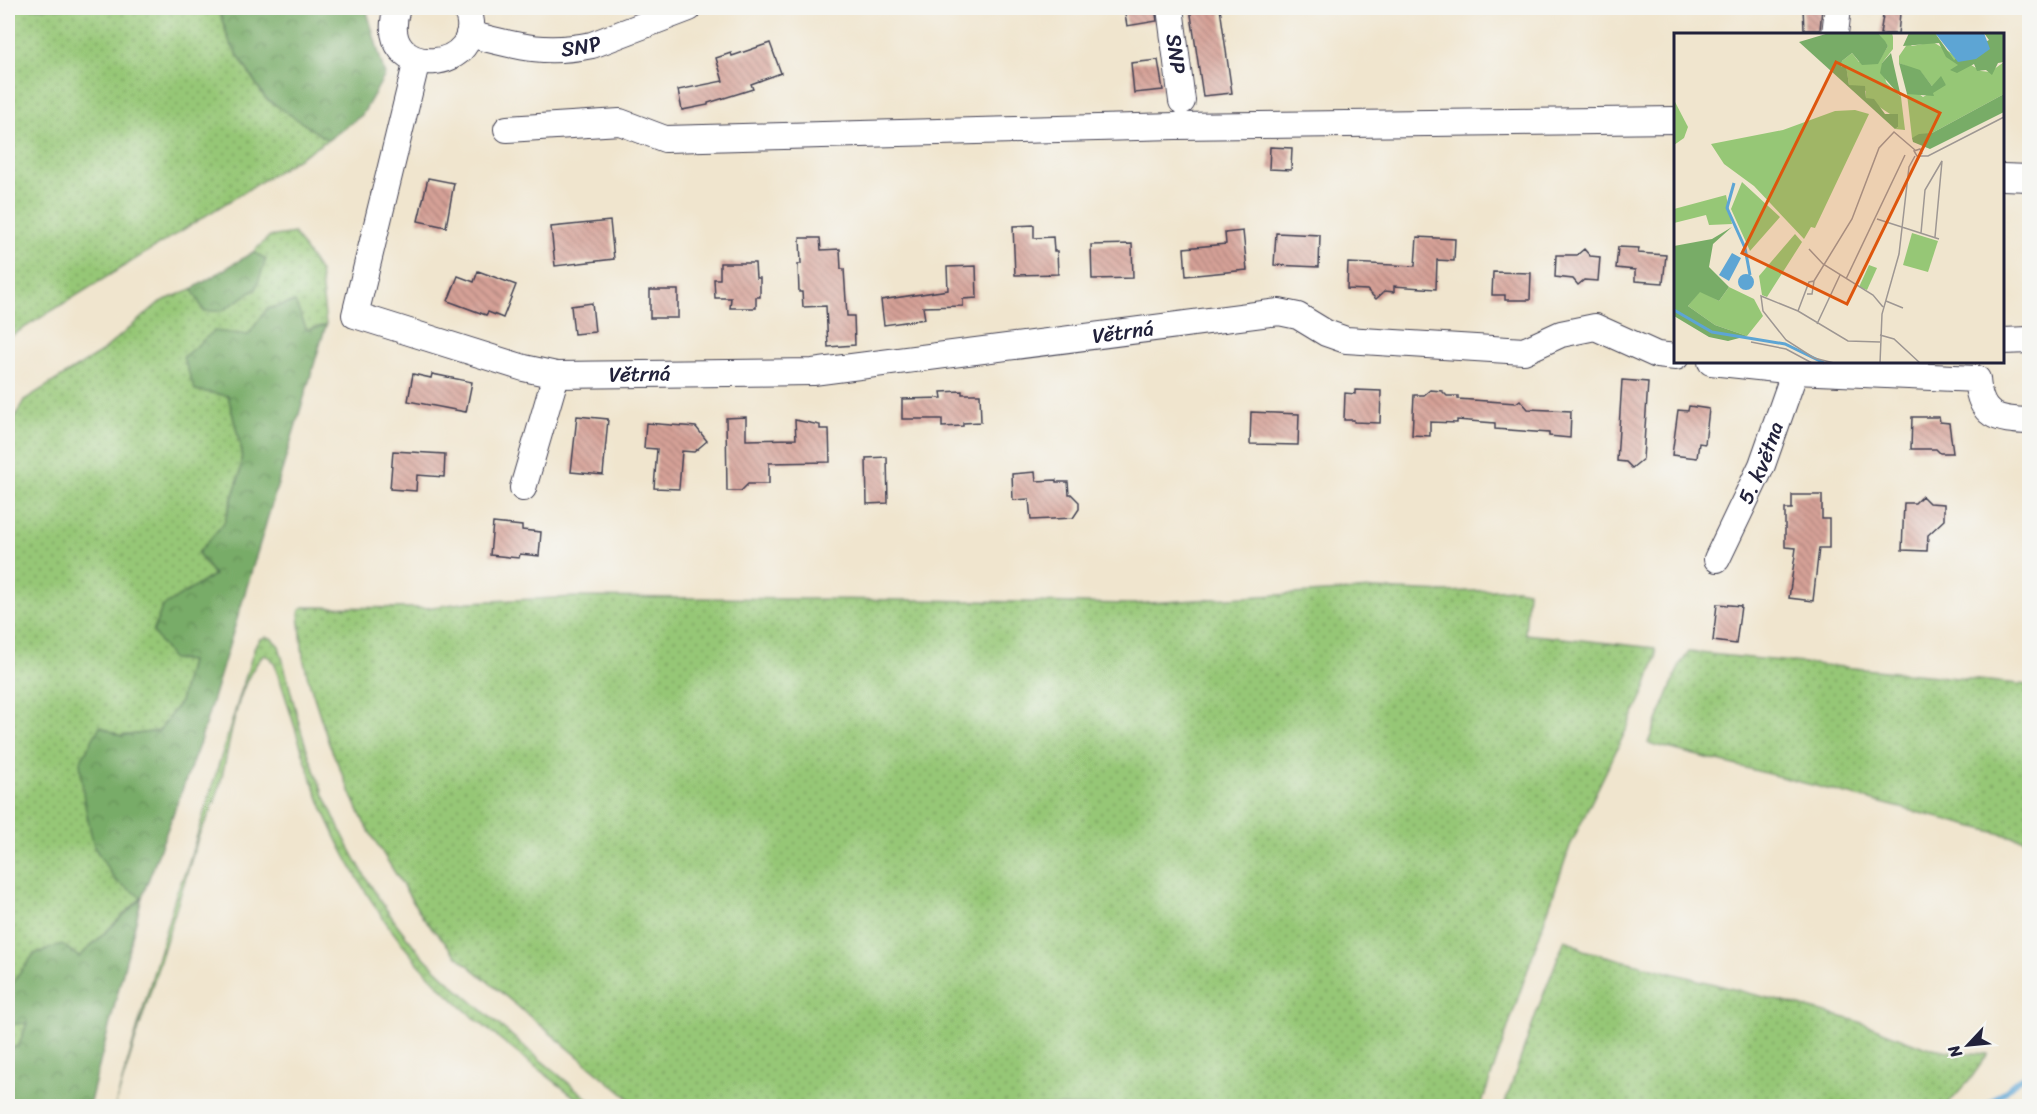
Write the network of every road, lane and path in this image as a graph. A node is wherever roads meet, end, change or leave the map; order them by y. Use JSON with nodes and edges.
{"nodes":[{"id":1,"x":397,"y":8,"type":"edge"},
{"id":2,"x":466,"y":8,"type":"edge"},
{"id":3,"x":689,"y":8,"type":"edge"},
{"id":4,"x":1170,"y":8,"type":"edge"},
{"id":5,"x":1839,"y":8,"type":"edge"},
{"id":6,"x":1835,"y":33,"type":"edge"},
{"id":7,"x":469,"y":34,"type":"junction"},
{"id":8,"x":417,"y":60,"type":"junction"},
{"id":9,"x":1182,"y":101,"type":"dead end"},
{"id":10,"x":1674,"y":120,"type":"edge"},
{"id":11,"x":507,"y":129,"type":"dead end"},
{"id":12,"x":2004,"y":177,"type":"edge"},
{"id":13,"x":2030,"y":178,"type":"edge"},
{"id":14,"x":2030,"y":340,"type":"edge"},
{"id":15,"x":2004,"y":341,"type":"edge"},
{"id":16,"x":1674,"y":357,"type":"edge"},
{"id":17,"x":1732,"y":363,"type":"edge"},
{"id":18,"x":1796,"y":366,"type":"edge"},
{"id":19,"x":1979,"y":370,"type":"edge"},
{"id":20,"x":556,"y":375,"type":"junction"},
{"id":21,"x":2030,"y":421,"type":"edge"},
{"id":22,"x":523,"y":488,"type":"dead end"},
{"id":23,"x":1717,"y":559,"type":"dead end"}],
"edges":[{"from":1,"to":8,"type":"street"},
{"from":2,"to":7,"type":"street"},
{"from":3,"to":7,"type":"street","name":"SNP"},
{"from":4,"to":9,"type":"street","name":"SNP"},
{"from":5,"to":6,"type":"street"},
{"from":7,"to":8,"type":"street"},
{"from":8,"to":20,"type":"street","name":"Větrná"},
{"from":10,"to":11,"type":"street"},
{"from":12,"to":13,"type":"street"},
{"from":14,"to":15,"type":"street"},
{"from":16,"to":20,"type":"street","name":"Větrná"},
{"from":17,"to":18,"type":"street"},
{"from":18,"to":19,"type":"street"},
{"from":18,"to":23,"type":"street","name":"5. května"},
{"from":19,"to":21,"type":"street"},
{"from":20,"to":22,"type":"street"}]}
